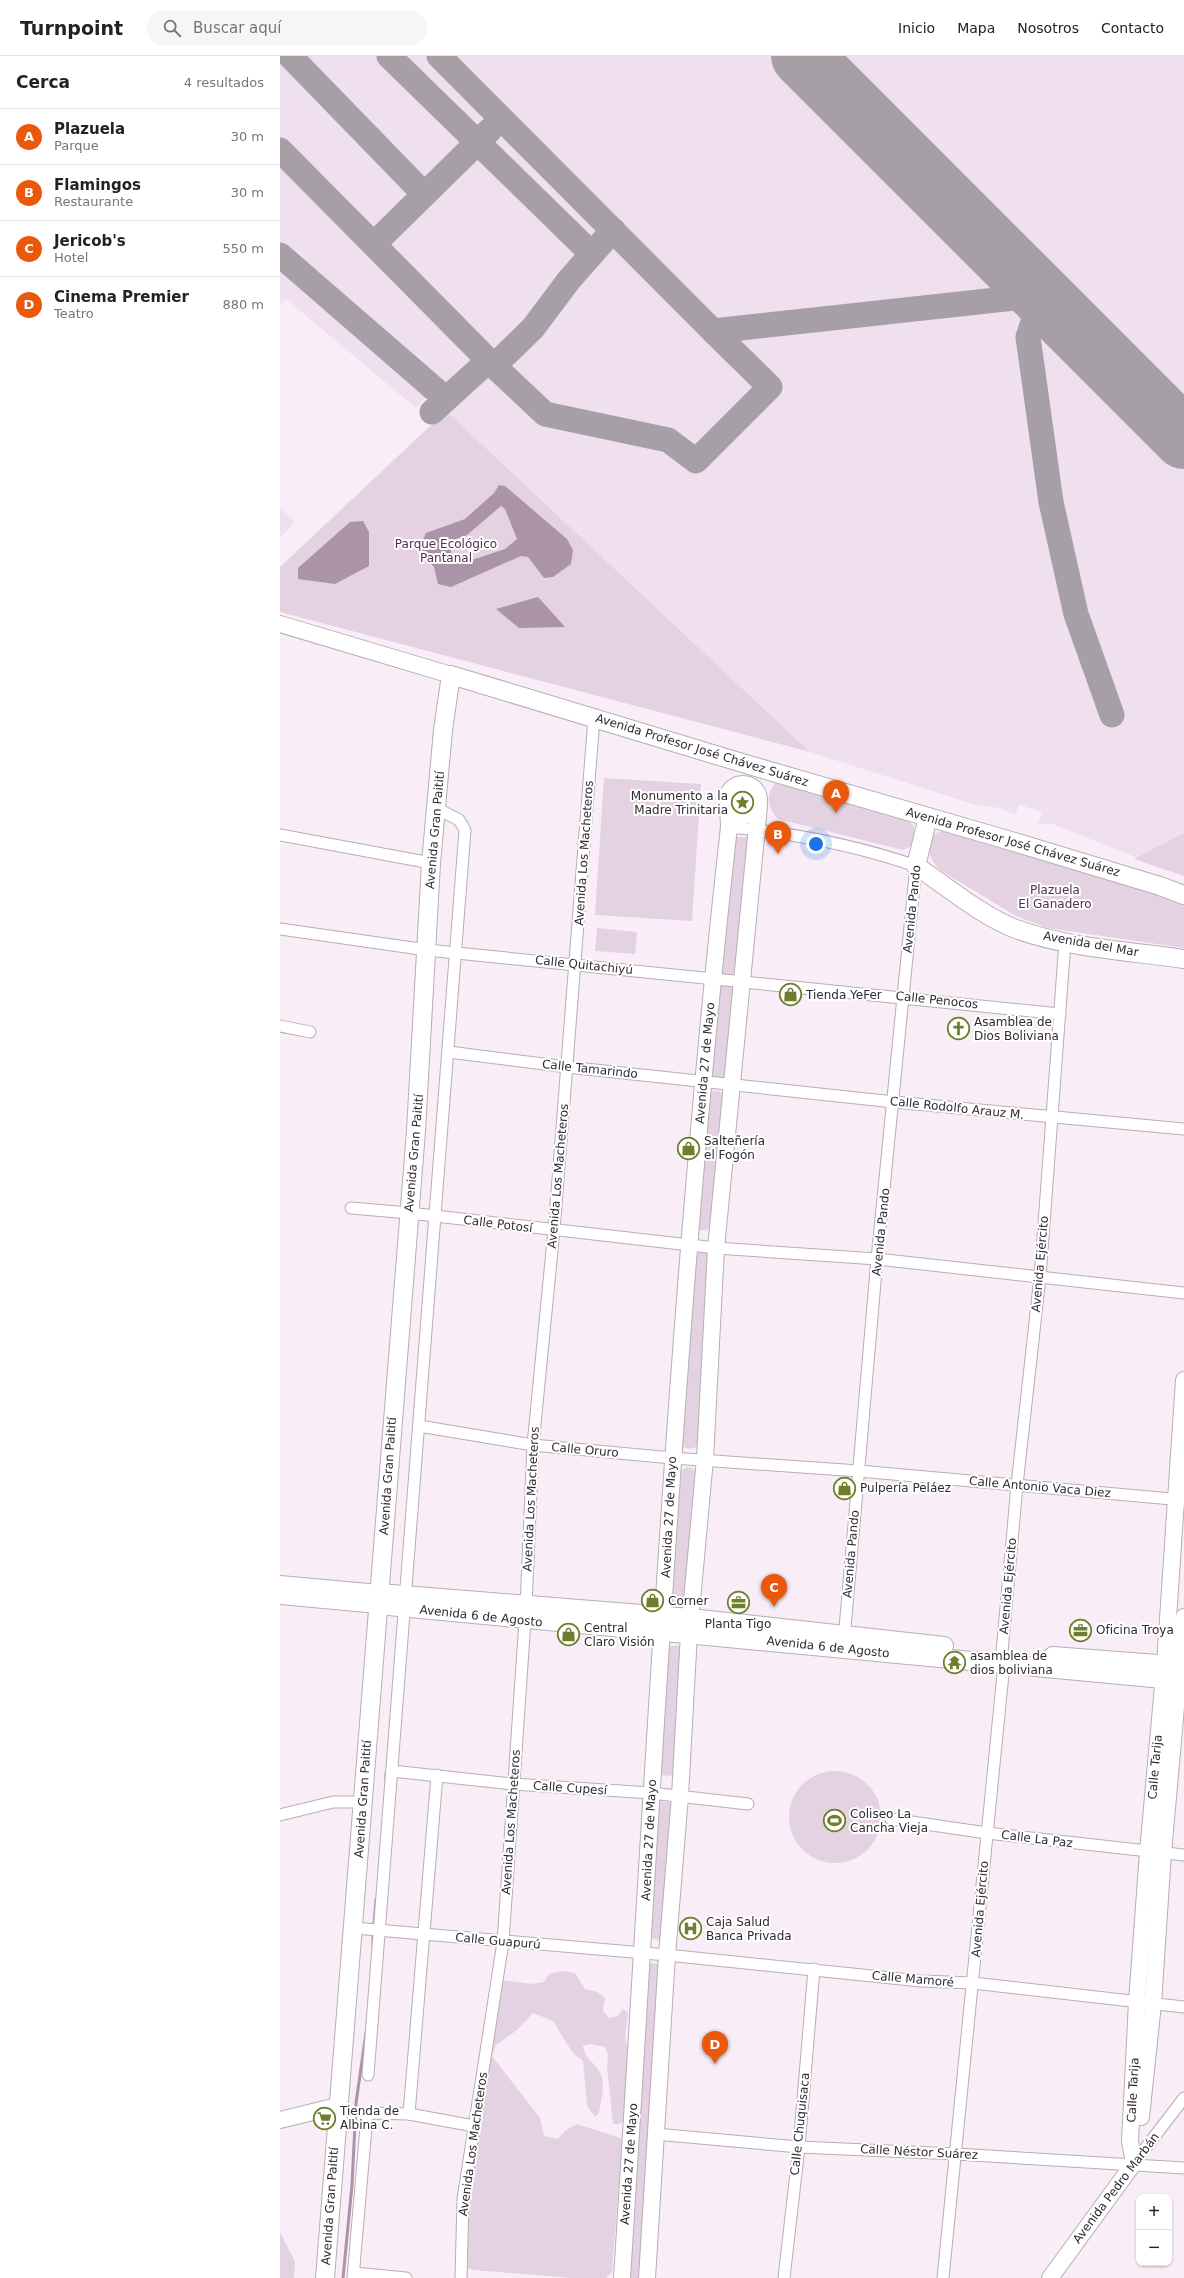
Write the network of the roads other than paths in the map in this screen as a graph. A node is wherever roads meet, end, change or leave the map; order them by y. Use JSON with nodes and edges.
{"nodes":[{"id":1,"x":280,"y":624,"type":"edge"},
{"id":2,"x":451,"y":675,"type":"junction"},
{"id":3,"x":594,"y":718,"type":"junction"},
{"id":4,"x":749,"y":765,"type":"junction"},
{"id":5,"x":744,"y":783,"type":"junction"},
{"id":6,"x":728,"y":805,"type":"junction"},
{"id":7,"x":759,"y":806,"type":"junction"},
{"id":8,"x":436,"y":808,"type":"junction"},
{"id":9,"x":928,"y":817,"type":"junction"},
{"id":10,"x":728,"y":827,"type":"junction"},
{"id":11,"x":758,"y":830,"type":"junction"},
{"id":12,"x":280,"y":835,"type":"edge"},
{"id":13,"x":430,"y":863,"type":"junction"},
{"id":14,"x":916,"y":866,"type":"junction"},
{"id":15,"x":1184,"y":895,"type":"edge"},
{"id":16,"x":280,"y":929,"type":"edge"},
{"id":17,"x":1065,"y":942,"type":"junction"},
{"id":18,"x":427,"y":950,"type":"junction"},
{"id":19,"x":455,"y":952,"type":"junction"},
{"id":20,"x":1184,"y":959,"type":"edge"},
{"id":21,"x":575,"y":964,"type":"junction"},
{"id":22,"x":712,"y":977,"type":"junction"},
{"id":23,"x":742,"y":981,"type":"junction"},
{"id":24,"x":904,"y":996,"type":"junction"},
{"id":25,"x":1060,"y":1014,"type":"junction"},
{"id":26,"x":280,"y":1026,"type":"edge"},
{"id":27,"x":310,"y":1032,"type":"dead end"},
{"id":28,"x":449,"y":1052,"type":"junction"},
{"id":29,"x":567,"y":1067,"type":"junction"},
{"id":30,"x":704,"y":1081,"type":"junction"},
{"id":31,"x":731,"y":1084,"type":"junction"},
{"id":32,"x":894,"y":1102,"type":"junction"},
{"id":33,"x":1053,"y":1118,"type":"junction"},
{"id":34,"x":1184,"y":1129,"type":"edge"},
{"id":35,"x":351,"y":1208,"type":"dead end"},
{"id":36,"x":409,"y":1213,"type":"junction"},
{"id":37,"x":435,"y":1216,"type":"junction"},
{"id":38,"x":554,"y":1230,"type":"junction"},
{"id":39,"x":689,"y":1245,"type":"junction"},
{"id":40,"x":716,"y":1248,"type":"junction"},
{"id":41,"x":877,"y":1259,"type":"junction"},
{"id":42,"x":1040,"y":1276,"type":"junction"},
{"id":43,"x":1184,"y":1292,"type":"edge"},
{"id":44,"x":1184,"y":1380,"type":"edge"},
{"id":45,"x":419,"y":1426,"type":"junction"},
{"id":46,"x":533,"y":1445,"type":"junction"},
{"id":47,"x":672,"y":1458,"type":"junction"},
{"id":48,"x":705,"y":1459,"type":"junction"},
{"id":49,"x":859,"y":1471,"type":"junction"},
{"id":50,"x":1017,"y":1485,"type":"junction"},
{"id":51,"x":1179,"y":1499,"type":"edge"},
{"id":52,"x":280,"y":1584,"type":"edge"},
{"id":53,"x":280,"y":1596,"type":"edge"},
{"id":54,"x":379,"y":1599,"type":"junction"},
{"id":55,"x":404,"y":1602,"type":"junction"},
{"id":56,"x":525,"y":1614,"type":"junction"},
{"id":57,"x":1184,"y":1617,"type":"edge"},
{"id":58,"x":663,"y":1624,"type":"junction"},
{"id":59,"x":690,"y":1625,"type":"junction"},
{"id":60,"x":844,"y":1641,"type":"junction"},
{"id":61,"x":1003,"y":1658,"type":"junction"},
{"id":62,"x":1176,"y":1672,"type":"edge"},
{"id":63,"x":392,"y":1771,"type":"junction"},
{"id":64,"x":437,"y":1775,"type":"junction"},
{"id":65,"x":514,"y":1784,"type":"junction"},
{"id":66,"x":651,"y":1793,"type":"junction"},
{"id":67,"x":680,"y":1796,"type":"junction"},
{"id":68,"x":362,"y":1802,"type":"junction"},
{"id":69,"x":748,"y":1804,"type":"dead end"},
{"id":70,"x":280,"y":1814,"type":"edge"},
{"id":71,"x":891,"y":1819,"type":"dead end"},
{"id":72,"x":987,"y":1833,"type":"junction"},
{"id":73,"x":1155,"y":1852,"type":"junction"},
{"id":74,"x":1184,"y":1855,"type":"edge"},
{"id":75,"x":354,"y":1928,"type":"junction"},
{"id":76,"x":378,"y":1931,"type":"junction"},
{"id":77,"x":425,"y":1935,"type":"junction"},
{"id":78,"x":503,"y":1942,"type":"junction"},
{"id":79,"x":642,"y":1953,"type":"junction"},
{"id":80,"x":667,"y":1955,"type":"junction"},
{"id":81,"x":814,"y":1969,"type":"junction"},
{"id":82,"x":973,"y":1983,"type":"junction"},
{"id":83,"x":1137,"y":2002,"type":"junction"},
{"id":84,"x":1153,"y":2004,"type":"junction"},
{"id":85,"x":1184,"y":2007,"type":"edge"},
{"id":86,"x":368,"y":2075,"type":"dead end"},
{"id":87,"x":1184,"y":2098,"type":"edge"},
{"id":88,"x":337,"y":2106,"type":"junction"},
{"id":89,"x":409,"y":2114,"type":"junction"},
{"id":90,"x":280,"y":2120,"type":"edge"},
{"id":91,"x":474,"y":2126,"type":"junction"},
{"id":92,"x":655,"y":2137,"type":"junction"},
{"id":93,"x":798,"y":2147,"type":"junction"},
{"id":94,"x":956,"y":2154,"type":"junction"},
{"id":95,"x":1133,"y":2159,"type":"junction"},
{"id":96,"x":1184,"y":2168,"type":"edge"},
{"id":97,"x":354,"y":2276,"type":"edge"},
{"id":98,"x":325,"y":2278,"type":"edge"},
{"id":99,"x":406,"y":2278,"type":"edge"},
{"id":100,"x":461,"y":2278,"type":"edge"},
{"id":101,"x":622,"y":2278,"type":"edge"},
{"id":102,"x":647,"y":2278,"type":"edge"},
{"id":103,"x":784,"y":2278,"type":"edge"},
{"id":104,"x":942,"y":2278,"type":"edge"},
{"id":105,"x":1050,"y":2278,"type":"edge"}],
"edges":[{"from":1,"to":2,"type":"main road"},
{"from":2,"to":3,"type":"main road","name":"Avenida Profesor José Chávez Suárez"},
{"from":2,"to":8,"type":"main road","name":"Avenida Gran Paitití"},
{"from":3,"to":4,"type":"main road","name":"Avenida Profesor José Chávez Suárez"},
{"from":3,"to":21,"type":"street","name":"Avenida Los Macheteros"},
{"from":4,"to":5,"type":"main road"},
{"from":4,"to":9,"type":"main road","name":"Avenida Profesor José Chávez Suárez"},
{"from":5,"to":6,"type":"main road"},
{"from":5,"to":7,"type":"main road"},
{"from":6,"to":7,"type":"main road"},
{"from":6,"to":10,"type":"main road","name":"Avenida 27 de Mayo"},
{"from":7,"to":11,"type":"main road","name":"Avenida 27 de Mayo"},
{"from":8,"to":13,"type":"main road","name":"Avenida Gran Paitití"},
{"from":8,"to":19,"type":"street"},
{"from":9,"to":14,"type":"main road","name":"Avenida Pando"},
{"from":9,"to":15,"type":"main road","name":"Avenida Profesor José Chávez Suárez"},
{"from":10,"to":11,"type":"street","name":"Avenida del Mar"},
{"from":10,"to":22,"type":"main road","name":"Avenida 27 de Mayo"},
{"from":11,"to":14,"type":"street","name":"Avenida del Mar"},
{"from":11,"to":23,"type":"main road","name":"Avenida 27 de Mayo"},
{"from":12,"to":13,"type":"street"},
{"from":13,"to":18,"type":"main road","name":"Avenida Gran Paitití"},
{"from":14,"to":17,"type":"main road","name":"Avenida del Mar"},
{"from":14,"to":24,"type":"street","name":"Avenida Pando"},
{"from":16,"to":18,"type":"street","name":"Calle Quitachiyú"},
{"from":17,"to":20,"type":"main road","name":"Avenida del Mar"},
{"from":17,"to":25,"type":"street","name":"Avenida Ejército"},
{"from":18,"to":19,"type":"street","name":"Calle Quitachiyú"},
{"from":18,"to":36,"type":"main road","name":"Avenida Gran Paitití"},
{"from":19,"to":21,"type":"street","name":"Calle Quitachiyú"},
{"from":19,"to":28,"type":"street"},
{"from":21,"to":22,"type":"street","name":"Calle Quitachiyú"},
{"from":21,"to":29,"type":"street","name":"Avenida Los Macheteros"},
{"from":22,"to":23,"type":"street","name":"Calle Quitachiyú"},
{"from":22,"to":30,"type":"main road","name":"Avenida 27 de Mayo"},
{"from":23,"to":24,"type":"street","name":"Calle Penocos"},
{"from":23,"to":31,"type":"main road","name":"Avenida 27 de Mayo"},
{"from":24,"to":25,"type":"street","name":"Calle Penocos"},
{"from":24,"to":32,"type":"street","name":"Avenida Pando"},
{"from":25,"to":33,"type":"street","name":"Avenida Ejército"},
{"from":26,"to":27,"type":"street"},
{"from":28,"to":29,"type":"street","name":"Calle Tamarindo"},
{"from":28,"to":37,"type":"street"},
{"from":29,"to":30,"type":"street","name":"Calle Tamarindo"},
{"from":29,"to":38,"type":"street","name":"Avenida Los Macheteros"},
{"from":30,"to":31,"type":"street","name":"Calle Tamarindo"},
{"from":30,"to":39,"type":"main road","name":"Avenida 27 de Mayo"},
{"from":31,"to":32,"type":"street","name":"Calle Rodolfo Arauz M."},
{"from":31,"to":40,"type":"main road","name":"Avenida 27 de Mayo"},
{"from":32,"to":33,"type":"street","name":"Calle Rodolfo Arauz M."},
{"from":32,"to":41,"type":"street","name":"Avenida Pando"},
{"from":33,"to":34,"type":"street","name":"Calle Rodolfo Arauz M."},
{"from":33,"to":42,"type":"street","name":"Avenida Ejército"},
{"from":35,"to":36,"type":"street","name":"Calle Potosí"},
{"from":36,"to":37,"type":"street","name":"Calle Potosí"},
{"from":36,"to":54,"type":"main road","name":"Avenida Gran Paitití"},
{"from":37,"to":38,"type":"street","name":"Calle Potosí"},
{"from":37,"to":45,"type":"street"},
{"from":38,"to":39,"type":"street","name":"Calle Potosí"},
{"from":38,"to":46,"type":"street","name":"Avenida Los Macheteros"},
{"from":39,"to":40,"type":"street","name":"Calle Potosí"},
{"from":39,"to":47,"type":"main road","name":"Avenida 27 de Mayo"},
{"from":40,"to":41,"type":"street","name":"Calle Potosí"},
{"from":40,"to":48,"type":"main road","name":"Avenida 27 de Mayo"},
{"from":41,"to":42,"type":"street","name":"Calle Potosí"},
{"from":41,"to":49,"type":"street","name":"Avenida Pando"},
{"from":42,"to":43,"type":"street","name":"Calle Potosí"},
{"from":42,"to":50,"type":"street","name":"Avenida Ejército"},
{"from":44,"to":51,"type":"main road","name":"Calle Tarija"},
{"from":45,"to":46,"type":"street","name":"Calle Oruro"},
{"from":45,"to":55,"type":"street"},
{"from":46,"to":47,"type":"street","name":"Calle Oruro"},
{"from":46,"to":56,"type":"street","name":"Avenida Los Macheteros"},
{"from":47,"to":48,"type":"street","name":"Calle Oruro"},
{"from":47,"to":58,"type":"main road","name":"Avenida 27 de Mayo"},
{"from":48,"to":49,"type":"street","name":"Calle Antonio Vaca Diez"},
{"from":48,"to":59,"type":"main road","name":"Avenida 27 de Mayo"},
{"from":49,"to":50,"type":"street","name":"Calle Antonio Vaca Diez"},
{"from":49,"to":60,"type":"street","name":"Avenida Pando"},
{"from":50,"to":51,"type":"street","name":"Calle Antonio Vaca Diez"},
{"from":50,"to":61,"type":"street","name":"Avenida Ejército"},
{"from":51,"to":62,"type":"main road","name":"Calle Tarija"},
{"from":52,"to":54,"type":"main road","name":"Avenida 6 de Agosto"},
{"from":53,"to":54,"type":"main road","name":"Avenida 6 de Agosto"},
{"from":54,"to":55,"type":"main road","name":"Avenida 6 de Agosto"},
{"from":54,"to":68,"type":"main road","name":"Avenida Gran Paitití"},
{"from":55,"to":56,"type":"main road","name":"Avenida 6 de Agosto"},
{"from":55,"to":63,"type":"street"},
{"from":56,"to":58,"type":"main road","name":"Avenida 6 de Agosto"},
{"from":56,"to":65,"type":"street","name":"Avenida Los Macheteros"},
{"from":57,"to":62,"type":"main road","name":"Calle Tarija"},
{"from":58,"to":59,"type":"main road","name":"Avenida 6 de Agosto"},
{"from":58,"to":66,"type":"main road","name":"Avenida 27 de Mayo"},
{"from":59,"to":60,"type":"main road","name":"Avenida 6 de Agosto"},
{"from":59,"to":67,"type":"main road","name":"Avenida 27 de Mayo"},
{"from":60,"to":61,"type":"main road","name":"Avenida 6 de Agosto"},
{"from":61,"to":62,"type":"main road","name":"Avenida 6 de Agosto"},
{"from":61,"to":72,"type":"street","name":"Avenida Ejército"},
{"from":62,"to":73,"type":"main road","name":"Calle Tarija"},
{"from":63,"to":64,"type":"street","name":"Calle Cupesí"},
{"from":63,"to":76,"type":"street"},
{"from":64,"to":65,"type":"street","name":"Calle Cupesí"},
{"from":64,"to":77,"type":"street"},
{"from":65,"to":66,"type":"street","name":"Calle Cupesí"},
{"from":65,"to":78,"type":"street","name":"Avenida Los Macheteros"},
{"from":66,"to":67,"type":"street","name":"Calle Cupesí"},
{"from":66,"to":79,"type":"main road","name":"Avenida 27 de Mayo"},
{"from":67,"to":69,"type":"street","name":"Calle Cupesí"},
{"from":67,"to":80,"type":"main road","name":"Avenida 27 de Mayo"},
{"from":68,"to":70,"type":"street"},
{"from":68,"to":75,"type":"main road","name":"Avenida Gran Paitití"},
{"from":71,"to":72,"type":"street","name":"Calle La Paz"},
{"from":72,"to":73,"type":"street","name":"Calle La Paz"},
{"from":72,"to":82,"type":"street","name":"Avenida Ejército"},
{"from":73,"to":74,"type":"street","name":"Calle La Paz"},
{"from":73,"to":83,"type":"main road","name":"Calle Tarija"},
{"from":73,"to":84,"type":"main road","name":"Calle Tarija"},
{"from":75,"to":76,"type":"street","name":"Calle Guapurú"},
{"from":75,"to":88,"type":"main road","name":"Avenida Gran Paitití"},
{"from":76,"to":77,"type":"street","name":"Calle Guapurú"},
{"from":76,"to":86,"type":"street"},
{"from":77,"to":78,"type":"street","name":"Calle Guapurú"},
{"from":77,"to":89,"type":"street"},
{"from":78,"to":79,"type":"street","name":"Calle Guapurú"},
{"from":78,"to":91,"type":"street","name":"Avenida Los Macheteros"},
{"from":79,"to":80,"type":"street","name":"Calle Mamoré"},
{"from":79,"to":101,"type":"main road","name":"Avenida 27 de Mayo"},
{"from":80,"to":81,"type":"street","name":"Calle Mamoré"},
{"from":80,"to":92,"type":"main road","name":"Avenida 27 de Mayo"},
{"from":81,"to":82,"type":"street","name":"Calle Mamoré"},
{"from":81,"to":93,"type":"street","name":"Calle Chuquisaca"},
{"from":82,"to":83,"type":"street","name":"Calle Mamoré"},
{"from":82,"to":94,"type":"street","name":"Avenida Ejército"},
{"from":83,"to":84,"type":"street","name":"Calle Mamoré"},
{"from":83,"to":95,"type":"main road","name":"Calle Tarija"},
{"from":84,"to":85,"type":"street","name":"Calle Mamoré"},
{"from":84,"to":95,"type":"main road","name":"Calle Tarija"},
{"from":87,"to":95,"type":"street","name":"Avenida Pedro Marbán"},
{"from":88,"to":90,"type":"main road"},
{"from":88,"to":98,"type":"main road","name":"Avenida Gran Paitití"},
{"from":89,"to":91,"type":"street"},
{"from":89,"to":97,"type":"street"},
{"from":91,"to":100,"type":"street","name":"Avenida Los Macheteros"},
{"from":92,"to":93,"type":"street","name":"Calle Néstor Suárez"},
{"from":92,"to":102,"type":"main road","name":"Avenida 27 de Mayo"},
{"from":93,"to":94,"type":"street","name":"Calle Néstor Suárez"},
{"from":93,"to":103,"type":"street","name":"Calle Chuquisaca"},
{"from":94,"to":95,"type":"street","name":"Calle Néstor Suárez"},
{"from":94,"to":104,"type":"street","name":"Avenida Ejército"},
{"from":95,"to":96,"type":"street","name":"Calle Néstor Suárez"},
{"from":95,"to":105,"type":"main road","name":"Avenida Pedro Marbán"},
{"from":97,"to":99,"type":"street"}]}
